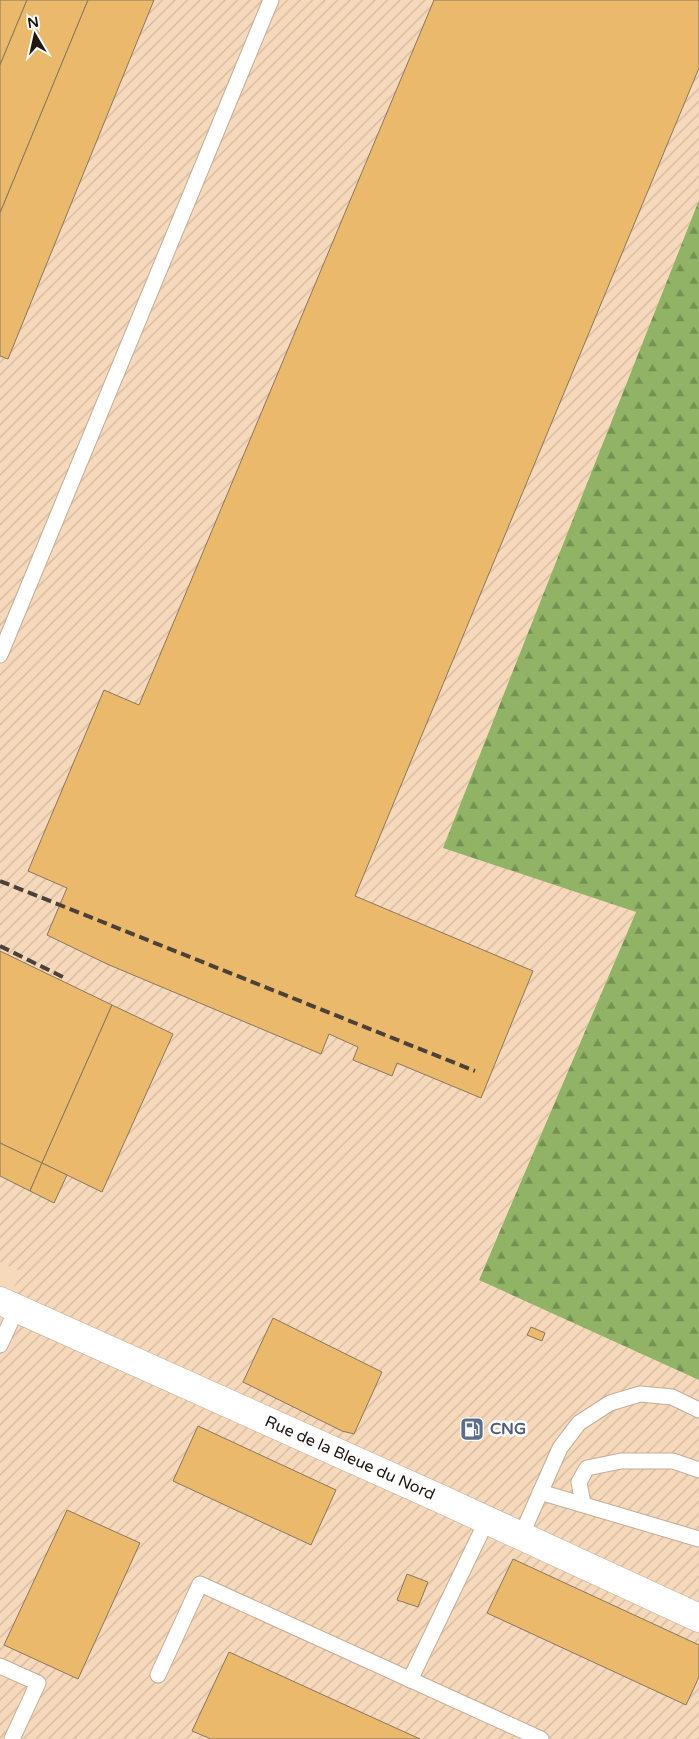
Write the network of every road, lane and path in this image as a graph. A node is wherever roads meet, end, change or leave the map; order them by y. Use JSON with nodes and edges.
{"nodes":[{"id":1,"x":271,"y":0,"type":"edge"},
{"id":2,"x":0,"y":655,"type":"edge"},
{"id":3,"x":8,"y":1305,"type":"edge"},
{"id":4,"x":0,"y":1345,"type":"edge"},
{"id":5,"x":699,"y":1410,"type":"edge"},
{"id":6,"x":699,"y":1470,"type":"edge"},
{"id":7,"x":540,"y":1492,"type":"junction"},
{"id":8,"x":582,"y":1504,"type":"junction"},
{"id":9,"x":487,"y":1520,"type":"junction"},
{"id":10,"x":521,"y":1536,"type":"junction"},
{"id":11,"x":699,"y":1539,"type":"edge"},
{"id":12,"x":699,"y":1618,"type":"edge"},
{"id":13,"x":0,"y":1666,"type":"edge"},
{"id":14,"x":158,"y":1675,"type":"dead end"},
{"id":15,"x":410,"y":1680,"type":"junction"},
{"id":16,"x":12,"y":1739,"type":"edge"},
{"id":17,"x":541,"y":1739,"type":"edge"}],
"edges":[{"from":1,"to":2,"type":"lane"},
{"from":3,"to":4,"type":"lane"},
{"from":3,"to":9,"type":"street","name":"Rue de la Bleue du Nord"},
{"from":5,"to":7,"type":"lane"},
{"from":6,"to":8,"type":"lane"},
{"from":7,"to":8,"type":"lane"},
{"from":7,"to":10,"type":"lane"},
{"from":8,"to":11,"type":"lane"},
{"from":9,"to":10,"type":"street","name":"Rue de la Bleue du Nord"},
{"from":9,"to":15,"type":"lane"},
{"from":10,"to":12,"type":"street","name":"Rue de la Bleue du Nord"},
{"from":13,"to":16,"type":"lane"},
{"from":14,"to":15,"type":"lane"},
{"from":15,"to":17,"type":"lane"}]}
